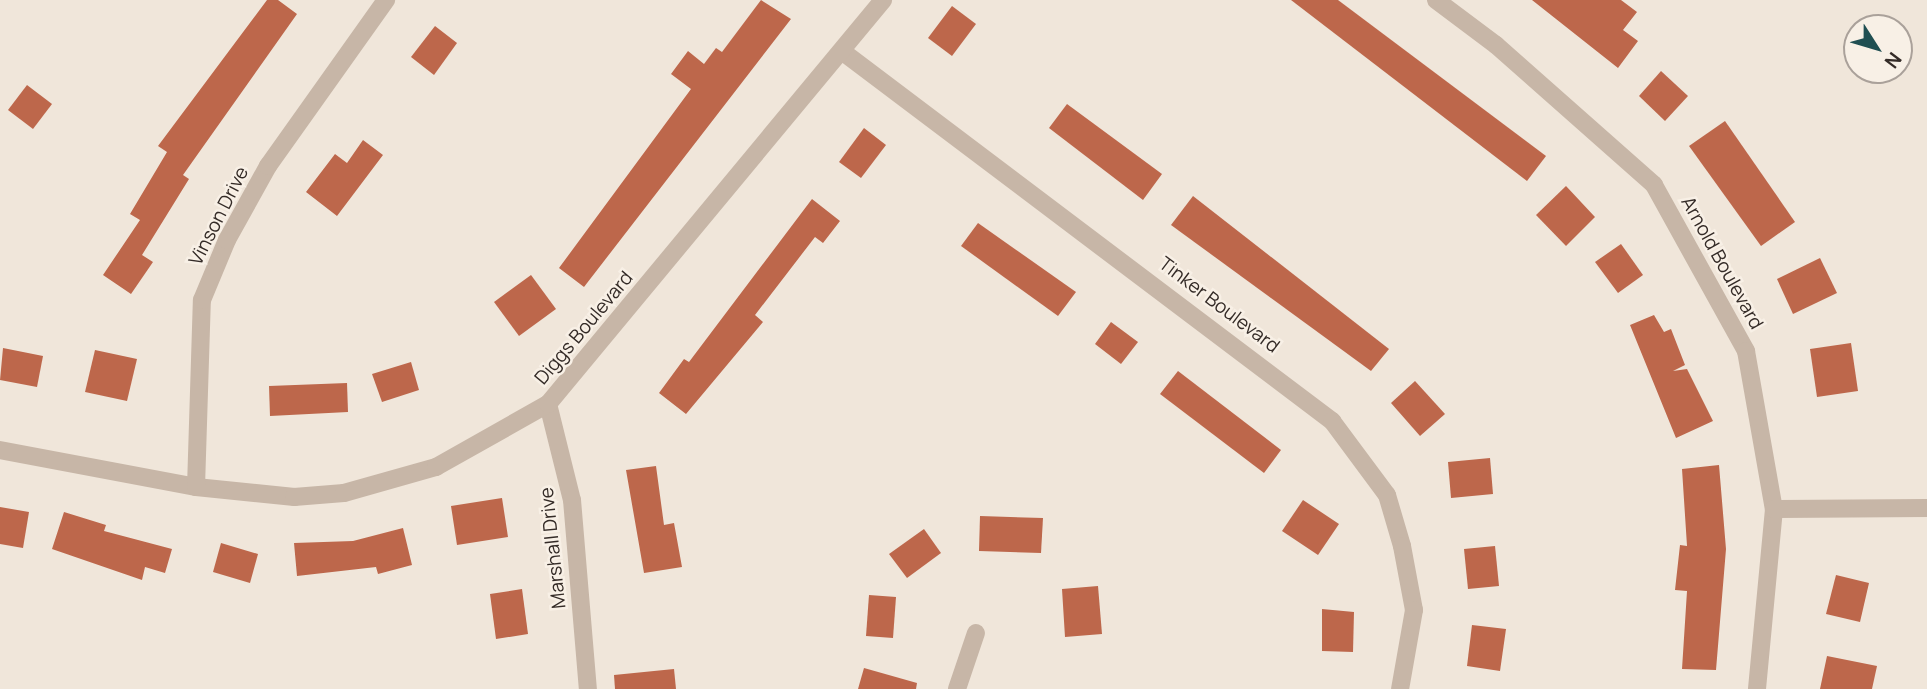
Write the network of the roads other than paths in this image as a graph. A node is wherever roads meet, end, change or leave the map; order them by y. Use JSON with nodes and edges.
{"nodes":[{"id":1,"x":386,"y":0,"type":"edge"},
{"id":2,"x":883,"y":0,"type":"edge"},
{"id":3,"x":1436,"y":0,"type":"edge"},
{"id":4,"x":843,"y":52,"type":"junction"},
{"id":5,"x":548,"y":404,"type":"junction"},
{"id":6,"x":0,"y":450,"type":"edge"},
{"id":7,"x":196,"y":487,"type":"junction"},
{"id":8,"x":1927,"y":508,"type":"edge"},
{"id":9,"x":1774,"y":509,"type":"junction"},
{"id":10,"x":976,"y":633,"type":"dead end"},
{"id":11,"x":588,"y":689,"type":"edge"},
{"id":12,"x":957,"y":689,"type":"edge"},
{"id":13,"x":1400,"y":689,"type":"edge"},
{"id":14,"x":1757,"y":689,"type":"edge"}],
"edges":[{"from":1,"to":7,"type":"street","name":"Vinson Drive"},
{"from":2,"to":4,"type":"street","name":"Diggs Boulevard"},
{"from":3,"to":9,"type":"street","name":"Arnold Boulevard"},
{"from":4,"to":5,"type":"street","name":"Diggs Boulevard"},
{"from":4,"to":13,"type":"street","name":"Tinker Boulevard"},
{"from":5,"to":7,"type":"street","name":"Diggs Boulevard"},
{"from":5,"to":11,"type":"street","name":"Marshall Drive"},
{"from":6,"to":7,"type":"street","name":"Diggs Boulevard"},
{"from":8,"to":9,"type":"street"},
{"from":9,"to":14,"type":"street","name":"Arnold Boulevard"},
{"from":10,"to":12,"type":"street"}]}
